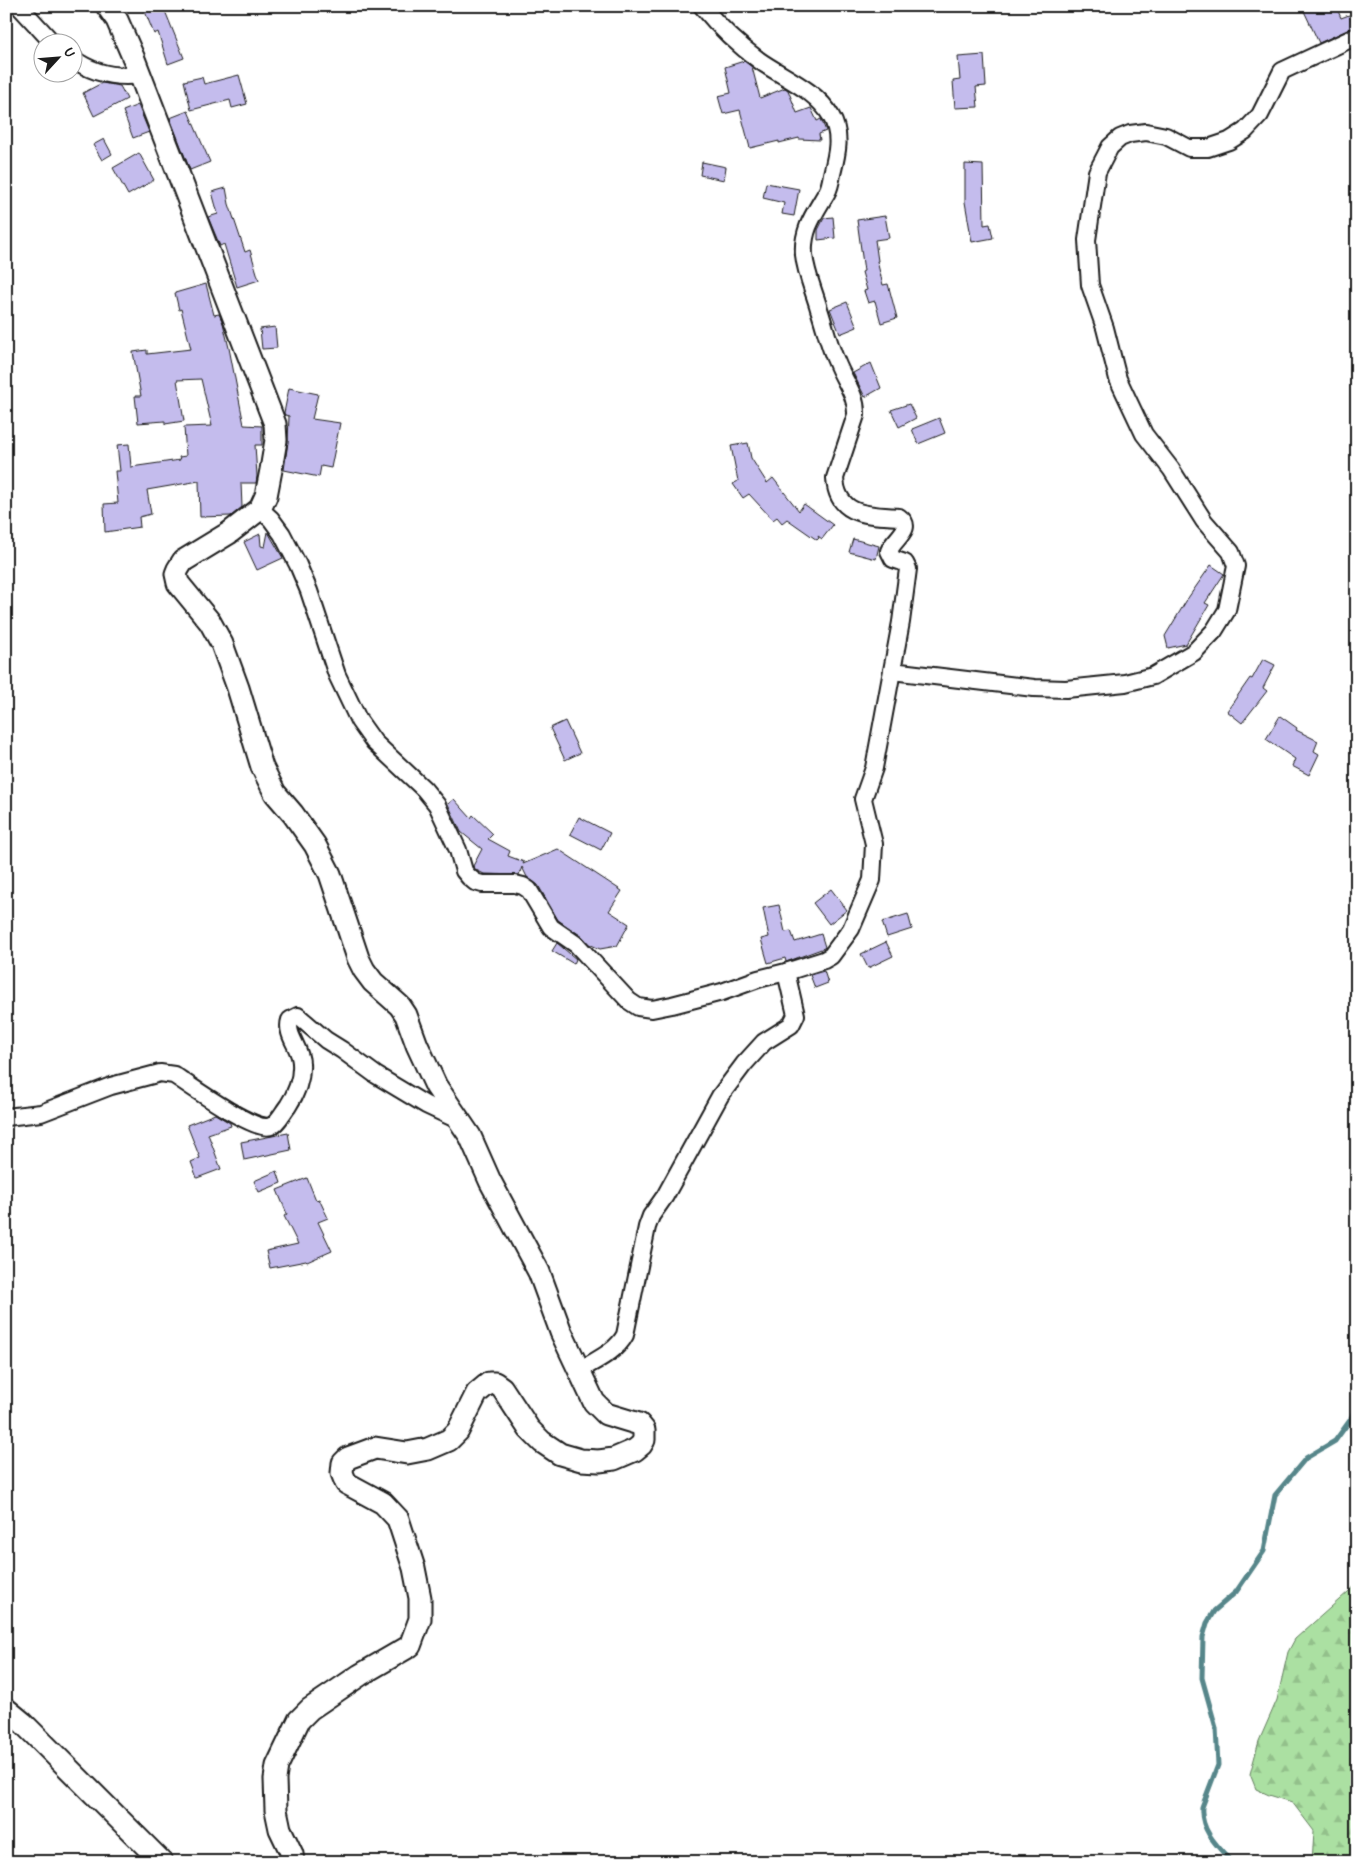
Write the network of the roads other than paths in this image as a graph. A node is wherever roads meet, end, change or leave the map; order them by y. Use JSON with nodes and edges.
{"nodes":[{"id":1,"x":19,"y":6,"type":"edge"},
{"id":2,"x":107,"y":6,"type":"edge"},
{"id":3,"x":702,"y":6,"type":"edge"},
{"id":4,"x":43,"y":32,"type":"edge"},
{"id":5,"x":1357,"y":36,"type":"edge"},
{"id":6,"x":82,"y":65,"type":"edge"},
{"id":7,"x":140,"y":76,"type":"junction"},
{"id":8,"x":260,"y":509,"type":"junction"},
{"id":9,"x":892,"y":670,"type":"junction"},
{"id":10,"x":786,"y":972,"type":"junction"},
{"id":11,"x":6,"y":1117,"type":"edge"},
{"id":12,"x":460,"y":1121,"type":"junction"},
{"id":13,"x":580,"y":1370,"type":"junction"},
{"id":14,"x":6,"y":1709,"type":"edge"},
{"id":15,"x":162,"y":1862,"type":"edge"},
{"id":16,"x":293,"y":1862,"type":"edge"}],
"edges":[{"from":1,"to":4,"type":"street"},
{"from":2,"to":7,"type":"street"},
{"from":3,"to":9,"type":"street"},
{"from":5,"to":9,"type":"street"},
{"from":6,"to":7,"type":"street"},
{"from":7,"to":8,"type":"street"},
{"from":8,"to":10,"type":"street"},
{"from":8,"to":12,"type":"street"},
{"from":9,"to":10,"type":"street"},
{"from":10,"to":13,"type":"street"},
{"from":11,"to":12,"type":"street"},
{"from":12,"to":13,"type":"street"},
{"from":13,"to":16,"type":"street"},
{"from":14,"to":15,"type":"street"}]}
